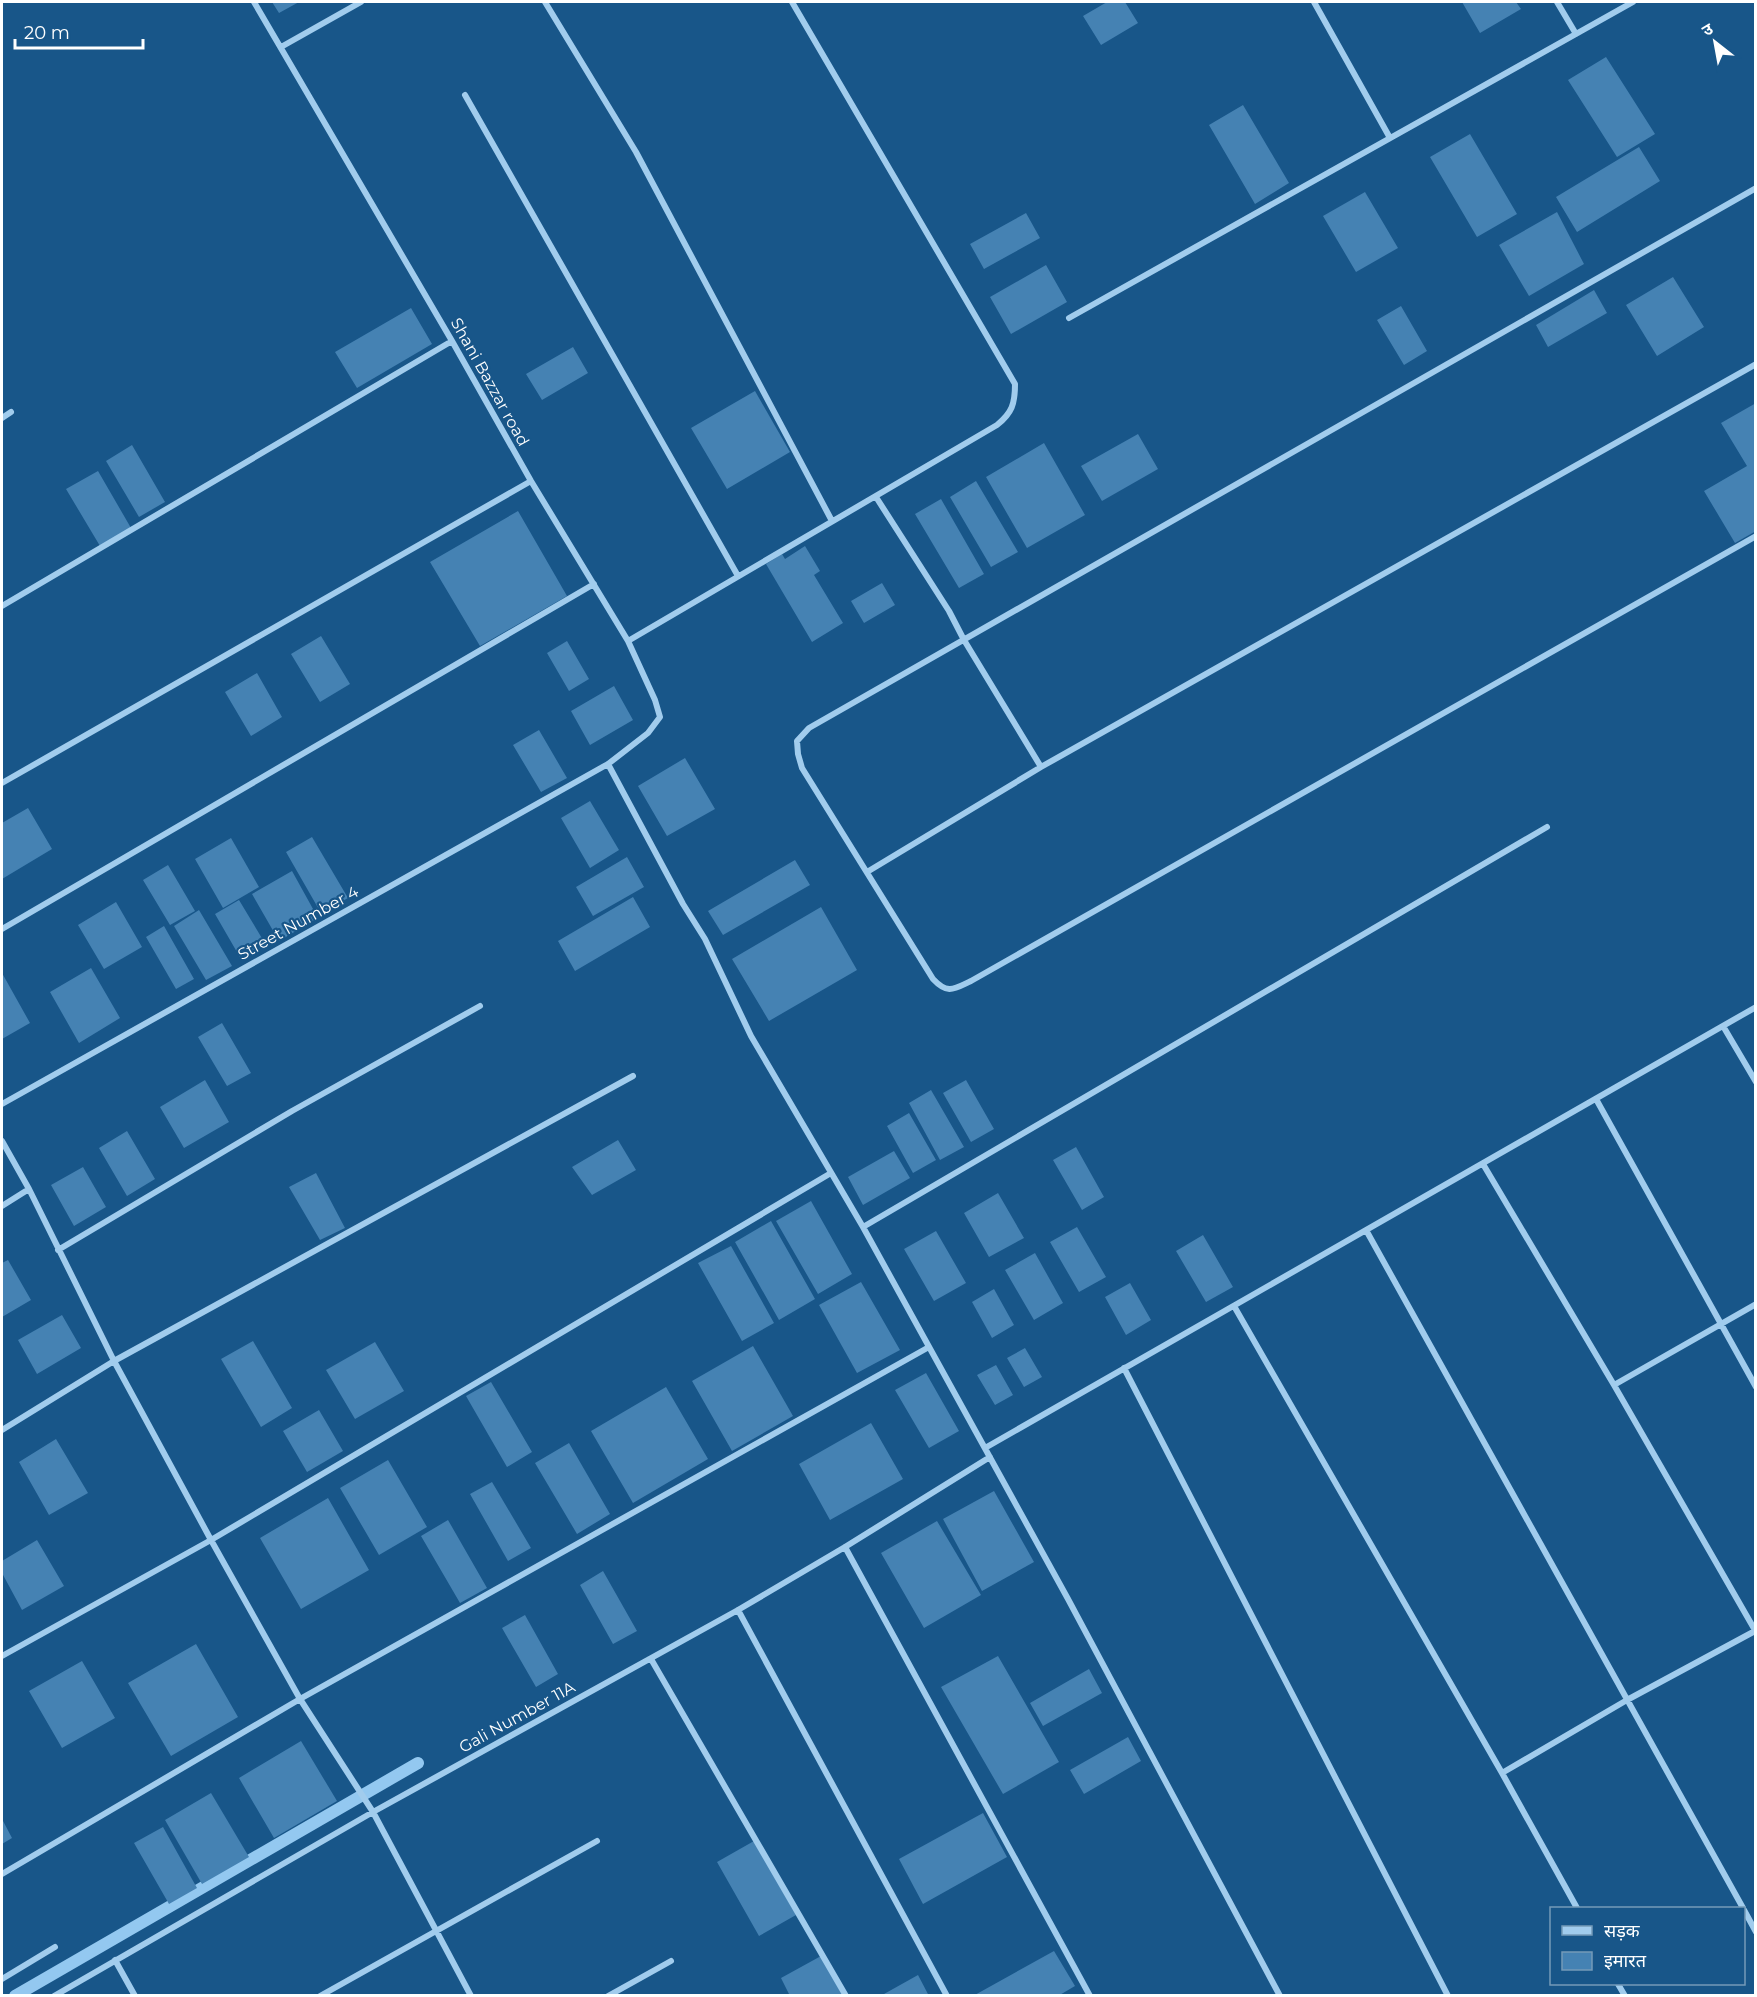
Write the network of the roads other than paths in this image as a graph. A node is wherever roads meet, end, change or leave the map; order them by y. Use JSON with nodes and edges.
{"nodes":[{"id":1,"x":254,"y":2,"type":"edge"},
{"id":2,"x":361,"y":2,"type":"edge"},
{"id":3,"x":545,"y":2,"type":"edge"},
{"id":4,"x":792,"y":2,"type":"edge"},
{"id":5,"x":1314,"y":2,"type":"edge"},
{"id":6,"x":1557,"y":2,"type":"edge"},
{"id":7,"x":1633,"y":2,"type":"edge"},
{"id":8,"x":1575,"y":34,"type":"junction"},
{"id":9,"x":281,"y":47,"type":"junction"},
{"id":10,"x":465,"y":95,"type":"dead end"},
{"id":11,"x":1390,"y":138,"type":"junction"},
{"id":12,"x":1755,"y":188,"type":"edge"},
{"id":13,"x":1069,"y":318,"type":"dead end"},
{"id":14,"x":452,"y":341,"type":"junction"},
{"id":15,"x":1755,"y":363,"type":"edge"},
{"id":16,"x":11,"y":412,"type":"dead end"},
{"id":17,"x":2,"y":417,"type":"edge"},
{"id":18,"x":531,"y":481,"type":"junction"},
{"id":19,"x":876,"y":497,"type":"junction"},
{"id":20,"x":832,"y":520,"type":"junction"},
{"id":21,"x":1755,"y":536,"type":"edge"},
{"id":22,"x":738,"y":576,"type":"junction"},
{"id":23,"x":594,"y":584,"type":"junction"},
{"id":24,"x":2,"y":606,"type":"edge"},
{"id":25,"x":964,"y":640,"type":"junction"},
{"id":26,"x":628,"y":641,"type":"junction"},
{"id":27,"x":608,"y":764,"type":"junction"},
{"id":28,"x":1041,"y":767,"type":"junction"},
{"id":29,"x":2,"y":783,"type":"edge"},
{"id":30,"x":1547,"y":827,"type":"dead end"},
{"id":31,"x":867,"y":872,"type":"junction"},
{"id":32,"x":2,"y":929,"type":"edge"},
{"id":33,"x":480,"y":1006,"type":"dead end"},
{"id":34,"x":1755,"y":1008,"type":"edge"},
{"id":35,"x":1723,"y":1026,"type":"junction"},
{"id":36,"x":633,"y":1076,"type":"dead end"},
{"id":37,"x":1755,"y":1082,"type":"edge"},
{"id":38,"x":1596,"y":1099,"type":"junction"},
{"id":39,"x":2,"y":1104,"type":"edge"},
{"id":40,"x":2,"y":1141,"type":"edge"},
{"id":41,"x":1483,"y":1164,"type":"junction"},
{"id":42,"x":831,"y":1173,"type":"junction"},
{"id":43,"x":29,"y":1189,"type":"junction"},
{"id":44,"x":2,"y":1206,"type":"edge"},
{"id":45,"x":863,"y":1227,"type":"junction"},
{"id":46,"x":1366,"y":1230,"type":"junction"},
{"id":47,"x":58,"y":1250,"type":"junction"},
{"id":48,"x":1755,"y":1304,"type":"edge"},
{"id":49,"x":1234,"y":1306,"type":"junction"},
{"id":50,"x":1720,"y":1325,"type":"junction"},
{"id":51,"x":929,"y":1347,"type":"junction"},
{"id":52,"x":114,"y":1361,"type":"junction"},
{"id":53,"x":1124,"y":1368,"type":"junction"},
{"id":54,"x":1614,"y":1385,"type":"junction"},
{"id":55,"x":1755,"y":1387,"type":"edge"},
{"id":56,"x":2,"y":1430,"type":"edge"},
{"id":57,"x":985,"y":1448,"type":"junction"},
{"id":58,"x":990,"y":1457,"type":"junction"},
{"id":59,"x":211,"y":1540,"type":"junction"},
{"id":60,"x":845,"y":1547,"type":"junction"},
{"id":61,"x":738,"y":1610,"type":"junction"},
{"id":62,"x":1755,"y":1632,"type":"edge"},
{"id":63,"x":2,"y":1656,"type":"edge"},
{"id":64,"x":651,"y":1659,"type":"junction"},
{"id":65,"x":300,"y":1699,"type":"junction"},
{"id":66,"x":1627,"y":1700,"type":"junction"},
{"id":67,"x":1502,"y":1773,"type":"junction"},
{"id":68,"x":373,"y":1812,"type":"junction"},
{"id":69,"x":597,"y":1841,"type":"dead end"},
{"id":70,"x":2,"y":1874,"type":"edge"},
{"id":71,"x":1576,"y":1907,"type":"edge"},
{"id":72,"x":1742,"y":1907,"type":"edge"},
{"id":73,"x":1745,"y":1913,"type":"edge"},
{"id":74,"x":436,"y":1931,"type":"junction"},
{"id":75,"x":1755,"y":1932,"type":"edge"},
{"id":76,"x":55,"y":1947,"type":"dead end"},
{"id":77,"x":115,"y":1960,"type":"junction"},
{"id":78,"x":671,"y":1961,"type":"dead end"},
{"id":79,"x":2,"y":1979,"type":"edge"},
{"id":80,"x":54,"y":1995,"type":"edge"},
{"id":81,"x":135,"y":1995,"type":"edge"},
{"id":82,"x":320,"y":1995,"type":"edge"},
{"id":83,"x":471,"y":1995,"type":"edge"},
{"id":84,"x":608,"y":1995,"type":"edge"},
{"id":85,"x":846,"y":1995,"type":"edge"},
{"id":86,"x":947,"y":1995,"type":"edge"},
{"id":87,"x":1090,"y":1995,"type":"edge"},
{"id":88,"x":1280,"y":1995,"type":"edge"},
{"id":89,"x":1448,"y":1995,"type":"edge"}],
"edges":[{"from":1,"to":9,"type":"street","name":"Shani Bazzar road"},
{"from":2,"to":9,"type":"street"},
{"from":3,"to":20,"type":"street"},
{"from":4,"to":19,"type":"street"},
{"from":5,"to":11,"type":"street"},
{"from":6,"to":8,"type":"street"},
{"from":7,"to":8,"type":"street"},
{"from":8,"to":11,"type":"street"},
{"from":9,"to":14,"type":"street","name":"Shani Bazzar road"},
{"from":10,"to":22,"type":"street"},
{"from":11,"to":13,"type":"street"},
{"from":12,"to":25,"type":"street"},
{"from":14,"to":18,"type":"street","name":"Shani Bazzar road"},
{"from":14,"to":24,"type":"street"},
{"from":15,"to":28,"type":"street"},
{"from":16,"to":17,"type":"street"},
{"from":18,"to":23,"type":"street","name":"Shani Bazzar road"},
{"from":18,"to":29,"type":"street"},
{"from":19,"to":20,"type":"street"},
{"from":19,"to":25,"type":"street"},
{"from":20,"to":22,"type":"street"},
{"from":21,"to":31,"type":"street"},
{"from":22,"to":26,"type":"street"},
{"from":23,"to":26,"type":"street","name":"Shani Bazzar road"},
{"from":23,"to":32,"type":"street"},
{"from":25,"to":28,"type":"street"},
{"from":25,"to":31,"type":"street"},
{"from":26,"to":27,"type":"street","name":"Shani Bazzar road"},
{"from":27,"to":39,"type":"street","name":"Street Number 4"},
{"from":27,"to":42,"type":"street"},
{"from":28,"to":31,"type":"street"},
{"from":30,"to":45,"type":"street"},
{"from":33,"to":47,"type":"street"},
{"from":34,"to":35,"type":"street"},
{"from":35,"to":37,"type":"street"},
{"from":35,"to":38,"type":"street"},
{"from":36,"to":52,"type":"street"},
{"from":38,"to":41,"type":"street"},
{"from":38,"to":50,"type":"street"},
{"from":40,"to":43,"type":"street"},
{"from":41,"to":46,"type":"street"},
{"from":41,"to":54,"type":"street"},
{"from":42,"to":45,"type":"street"},
{"from":42,"to":59,"type":"street"},
{"from":43,"to":44,"type":"street"},
{"from":43,"to":47,"type":"street"},
{"from":45,"to":51,"type":"street"},
{"from":46,"to":49,"type":"street"},
{"from":46,"to":66,"type":"street"},
{"from":47,"to":52,"type":"street"},
{"from":48,"to":50,"type":"street"},
{"from":49,"to":53,"type":"street"},
{"from":49,"to":67,"type":"street"},
{"from":50,"to":54,"type":"street"},
{"from":50,"to":55,"type":"street"},
{"from":51,"to":57,"type":"street"},
{"from":51,"to":65,"type":"street"},
{"from":52,"to":56,"type":"street"},
{"from":52,"to":59,"type":"street"},
{"from":53,"to":57,"type":"street"},
{"from":53,"to":89,"type":"street"},
{"from":54,"to":62,"type":"street"},
{"from":57,"to":58,"type":"street"},
{"from":58,"to":60,"type":"street","name":"Gali Number 11A"},
{"from":58,"to":88,"type":"street"},
{"from":59,"to":63,"type":"street"},
{"from":59,"to":65,"type":"street"},
{"from":60,"to":61,"type":"street","name":"Gali Number 11A"},
{"from":60,"to":87,"type":"street"},
{"from":61,"to":64,"type":"street","name":"Gali Number 11A"},
{"from":61,"to":86,"type":"street"},
{"from":62,"to":66,"type":"street"},
{"from":64,"to":68,"type":"street","name":"Gali Number 11A"},
{"from":64,"to":85,"type":"street"},
{"from":65,"to":68,"type":"street"},
{"from":65,"to":70,"type":"street"},
{"from":66,"to":67,"type":"street"},
{"from":66,"to":72,"type":"street"},
{"from":67,"to":71,"type":"street"},
{"from":68,"to":74,"type":"street"},
{"from":68,"to":77,"type":"street","name":"Gali Number 11A"},
{"from":69,"to":74,"type":"street"},
{"from":73,"to":75,"type":"street"},
{"from":74,"to":82,"type":"street"},
{"from":74,"to":83,"type":"street"},
{"from":76,"to":79,"type":"street"},
{"from":77,"to":80,"type":"street","name":"Gali Number 11A"},
{"from":77,"to":81,"type":"street"},
{"from":78,"to":84,"type":"street"}]}
